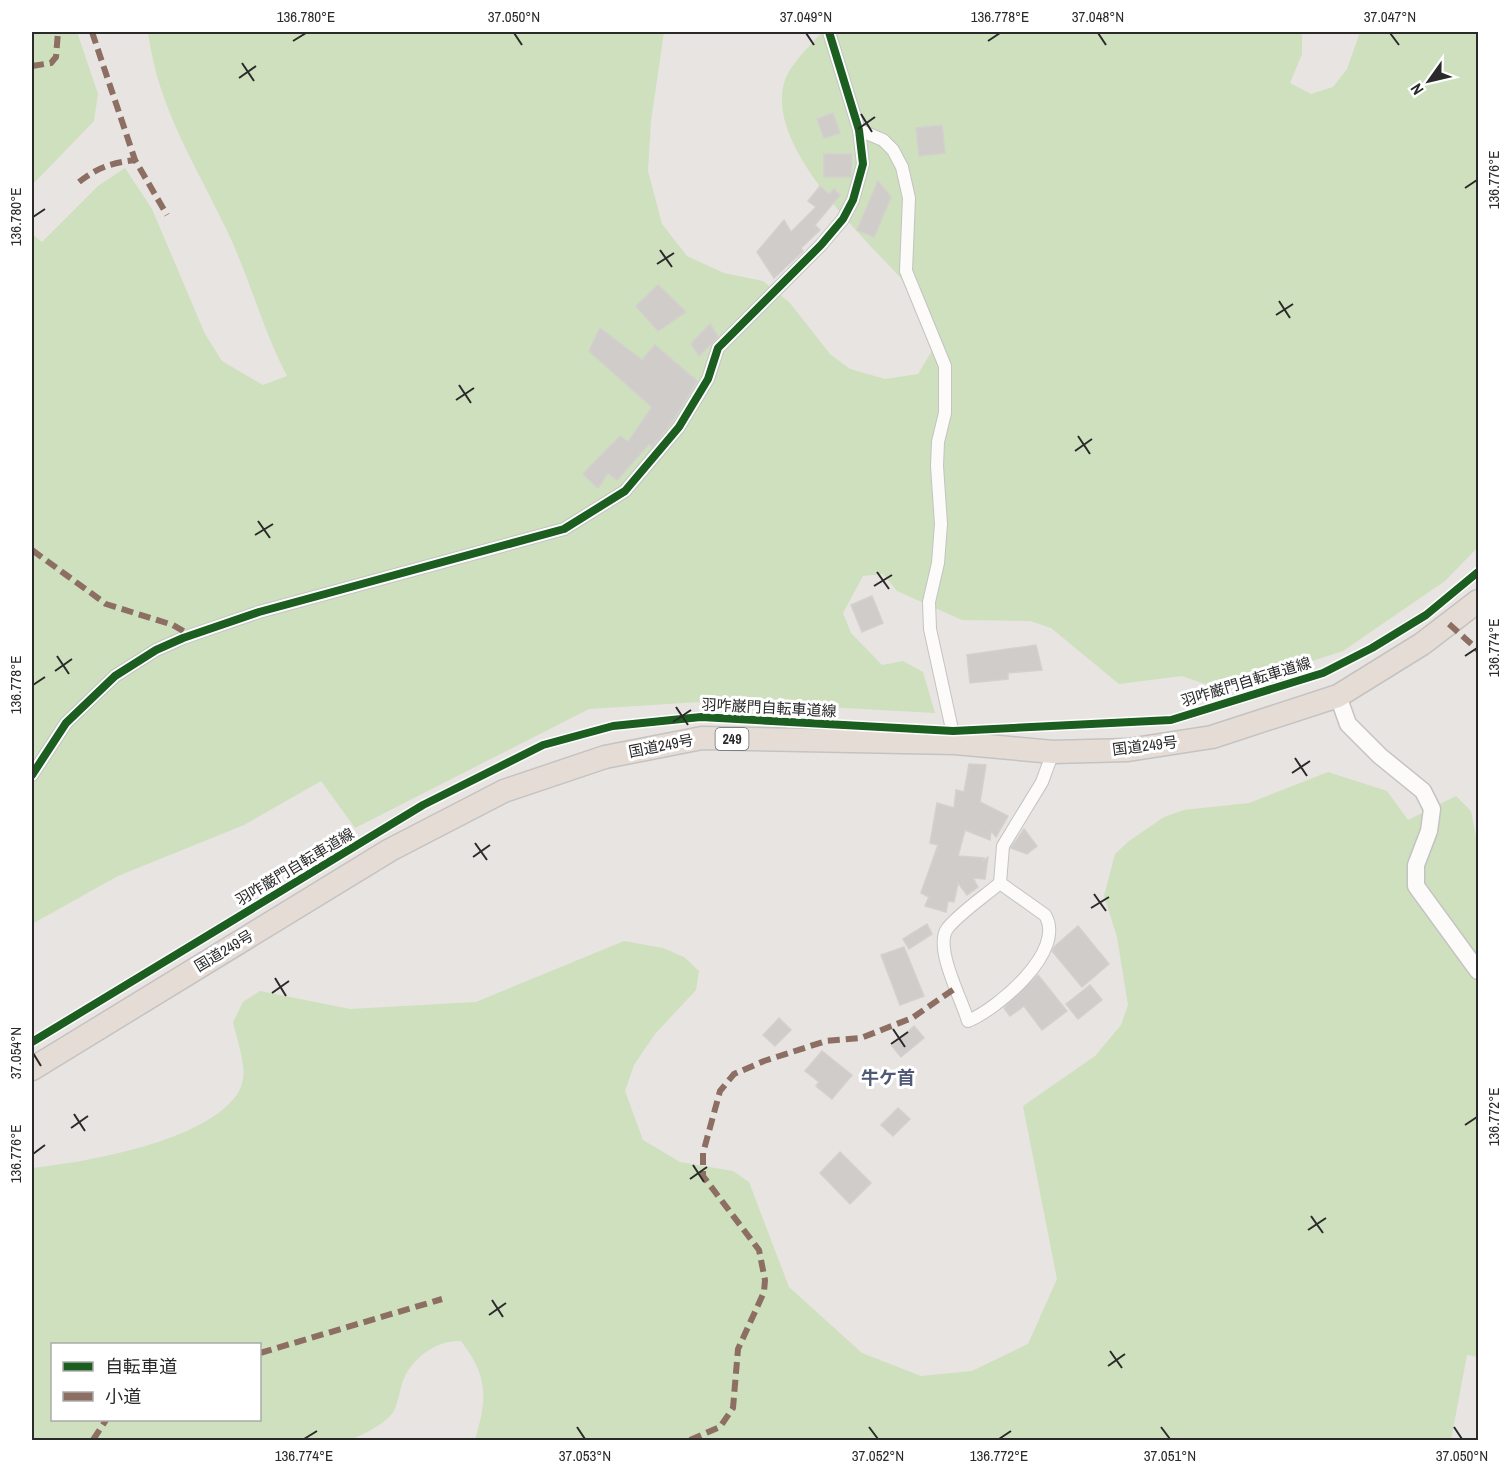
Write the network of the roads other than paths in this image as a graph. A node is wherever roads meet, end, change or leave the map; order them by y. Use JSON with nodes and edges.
{"nodes":[{"id":1,"x":829,"y":32,"type":"edge"},
{"id":2,"x":859,"y":130,"type":"junction"},
{"id":3,"x":1479,"y":602,"type":"edge"},
{"id":4,"x":1338,"y":696,"type":"junction"},
{"id":5,"x":955,"y":743,"type":"junction"},
{"id":6,"x":1053,"y":752,"type":"junction"},
{"id":7,"x":32,"y":775,"type":"edge"},
{"id":8,"x":1000,"y":883,"type":"junction"},
{"id":9,"x":1479,"y":971,"type":"edge"},
{"id":10,"x":32,"y":1069,"type":"edge"}],
"edges":[{"from":1,"to":2,"type":"street"},
{"from":2,"to":5,"type":"street"},
{"from":2,"to":7,"type":"street"},
{"from":3,"to":4,"type":"highway","name":"国道249号","number":"249"},
{"from":4,"to":6,"type":"highway","name":"国道249号","number":"249"},
{"from":4,"to":9,"type":"street"},
{"from":5,"to":6,"type":"highway","name":"国道249号","number":"249"},
{"from":5,"to":10,"type":"highway","name":"国道249号","number":"249"},
{"from":6,"to":8,"type":"street"},
{"from":8,"to":8,"type":"street"}]}
